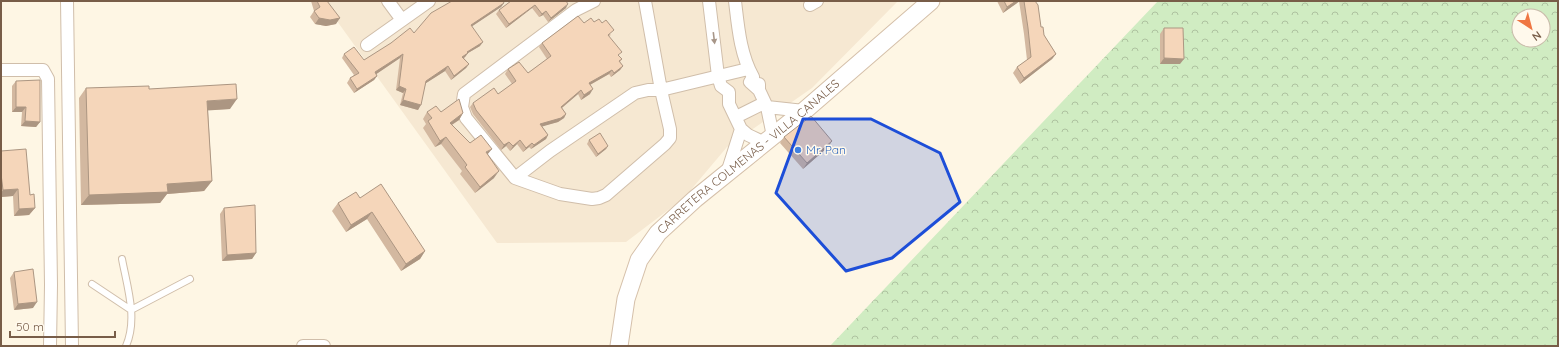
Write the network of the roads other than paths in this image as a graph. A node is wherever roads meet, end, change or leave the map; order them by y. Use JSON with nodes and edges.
{"nodes":[{"id":1,"x":67,"y":1,"type":"edge"},
{"id":2,"x":388,"y":1,"type":"edge"},
{"id":3,"x":430,"y":1,"type":"edge"},
{"id":4,"x":594,"y":1,"type":"edge"},
{"id":5,"x":645,"y":1,"type":"edge"},
{"id":6,"x":709,"y":1,"type":"edge"},
{"id":7,"x":735,"y":1,"type":"edge"},
{"id":8,"x":931,"y":1,"type":"edge"},
{"id":9,"x":402,"y":20,"type":"junction"},
{"id":10,"x":367,"y":45,"type":"dead end"},
{"id":11,"x":1,"y":70,"type":"edge"},
{"id":12,"x":750,"y":73,"type":"junction"},
{"id":13,"x":719,"y":81,"type":"junction"},
{"id":14,"x":661,"y":90,"type":"junction"},
{"id":15,"x":766,"y":105,"type":"junction"},
{"id":16,"x":804,"y":111,"type":"junction"},
{"id":17,"x":736,"y":118,"type":"junction"},
{"id":18,"x":741,"y":129,"type":"junction"},
{"id":19,"x":769,"y":140,"type":"junction"},
{"id":20,"x":727,"y":174,"type":"junction"},
{"id":21,"x":515,"y":178,"type":"junction"},
{"id":22,"x":122,"y":259,"type":"dead end"},
{"id":23,"x":190,"y":279,"type":"dead end"},
{"id":24,"x":92,"y":284,"type":"dead end"},
{"id":25,"x":132,"y":310,"type":"junction"},
{"id":26,"x":50,"y":346,"type":"edge"},
{"id":27,"x":72,"y":346,"type":"edge"},
{"id":28,"x":126,"y":346,"type":"edge"},
{"id":29,"x":303,"y":346,"type":"edge"},
{"id":30,"x":324,"y":346,"type":"edge"},
{"id":31,"x":619,"y":346,"type":"edge"}],
"edges":[{"from":1,"to":27,"type":"street"},
{"from":2,"to":9,"type":"street"},
{"from":3,"to":9,"type":"street"},
{"from":4,"to":21,"type":"street"},
{"from":5,"to":14,"type":"street"},
{"from":6,"to":13,"type":"street","one_way":true},
{"from":7,"to":12,"type":"street"},
{"from":8,"to":16,"type":"street","name":"CARRETERA COLMENAS - VILLA CANALES"},
{"from":9,"to":10,"type":"street"},
{"from":11,"to":26,"type":"street"},
{"from":12,"to":13,"type":"street"},
{"from":12,"to":15,"type":"street"},
{"from":13,"to":14,"type":"street"},
{"from":13,"to":17,"type":"street"},
{"from":14,"to":21,"type":"street"},
{"from":14,"to":21,"type":"street"},
{"from":15,"to":16,"type":"street"},
{"from":15,"to":17,"type":"street"},
{"from":15,"to":19,"type":"street"},
{"from":16,"to":19,"type":"street","name":"CARRETERA COLMENAS - VILLA CANALES"},
{"from":17,"to":18,"type":"street"},
{"from":18,"to":19,"type":"street"},
{"from":18,"to":20,"type":"street"},
{"from":19,"to":20,"type":"street","name":"CARRETERA COLMENAS - VILLA CANALES"},
{"from":20,"to":31,"type":"street","name":"CARRETERA COLMENAS - VILLA CANALES"},
{"from":22,"to":25,"type":"lane"},
{"from":23,"to":25,"type":"lane"},
{"from":24,"to":25,"type":"lane"},
{"from":25,"to":28,"type":"lane"},
{"from":29,"to":30,"type":"street"}]}
